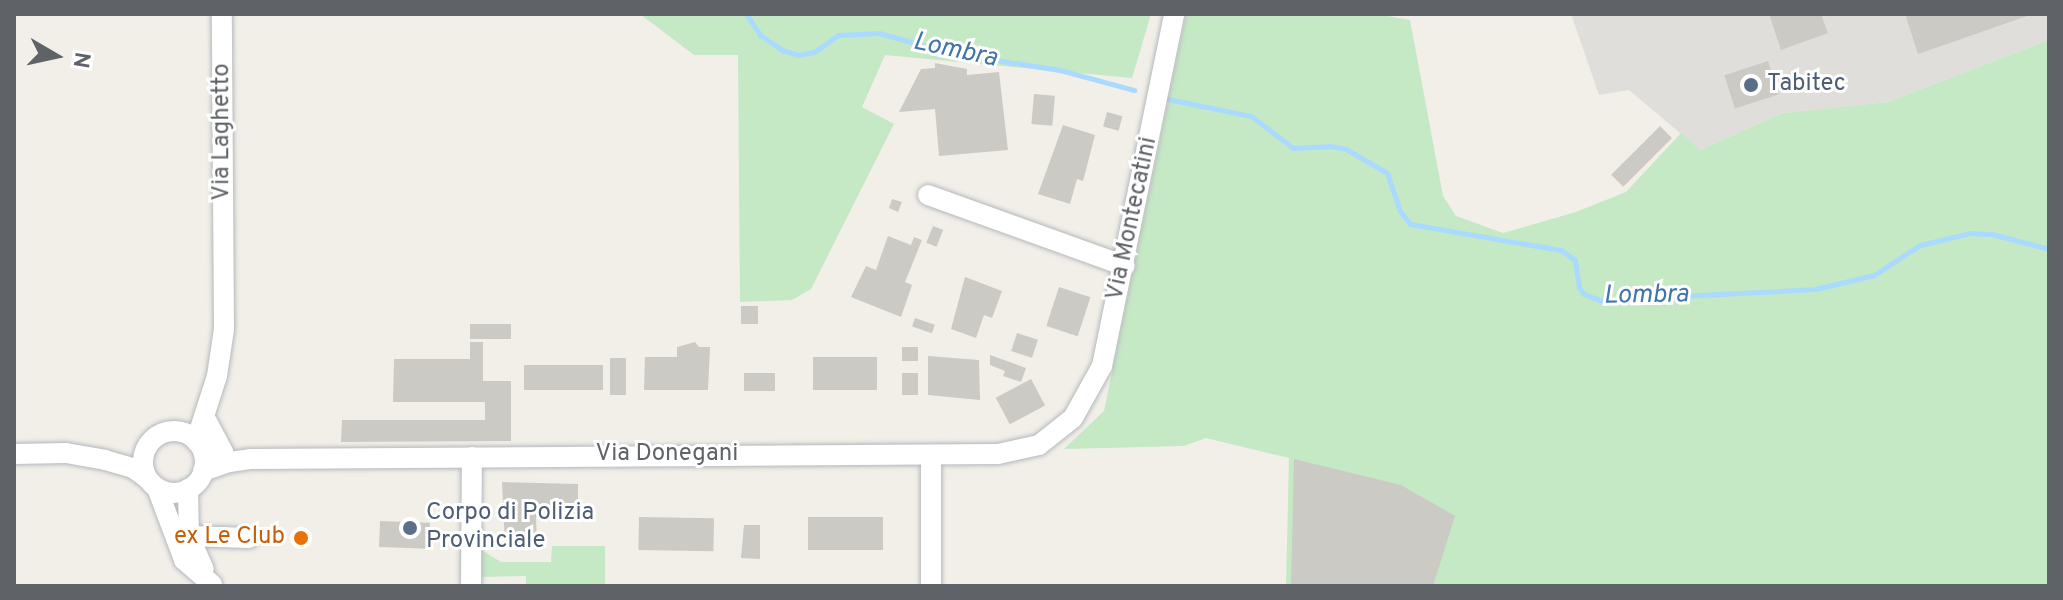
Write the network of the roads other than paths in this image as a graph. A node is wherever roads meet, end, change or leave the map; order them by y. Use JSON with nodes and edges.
{"nodes":[{"id":1,"x":222,"y":14,"type":"edge"},
{"id":2,"x":1174,"y":14,"type":"edge"},
{"id":3,"x":928,"y":195,"type":"dead end"},
{"id":4,"x":1125,"y":266,"type":"junction"},
{"id":5,"x":212,"y":391,"type":"junction"},
{"id":6,"x":205,"y":418,"type":"junction"},
{"id":7,"x":1073,"y":418,"type":"joint"},
{"id":8,"x":174,"y":431,"type":"junction"},
{"id":9,"x":199,"y":446,"type":"junction"},
{"id":10,"x":147,"y":447,"type":"junction"},
{"id":11,"x":224,"y":453,"type":"junction"},
{"id":12,"x":14,"y":454,"type":"edge"},
{"id":13,"x":931,"y":455,"type":"junction"},
{"id":14,"x":472,"y":457,"type":"junction"},
{"id":15,"x":250,"y":459,"type":"junction"},
{"id":16,"x":105,"y":460,"type":"junction"},
{"id":17,"x":203,"y":471,"type":"junction"},
{"id":18,"x":152,"y":483,"type":"junction"},
{"id":19,"x":188,"y":489,"type":"junction"},
{"id":20,"x":189,"y":536,"type":"junction"},
{"id":21,"x":249,"y":538,"type":"dead end"},
{"id":22,"x":213,"y":585,"type":"edge"},
{"id":23,"x":471,"y":586,"type":"edge"},
{"id":24,"x":931,"y":586,"type":"edge"}],
"edges":[{"from":1,"to":5,"type":"street","name":"Via Laghetto"},
{"from":2,"to":4,"type":"street","name":"Via Montecatini"},
{"from":3,"to":4,"type":"street"},
{"from":4,"to":7,"type":"street","name":"Via Montecatini"},
{"from":5,"to":6,"type":"street","name":"Via Laghetto"},
{"from":5,"to":8,"type":"street"},
{"from":6,"to":9,"type":"street","name":"Via Laghetto"},
{"from":6,"to":11,"type":"street"},
{"from":7,"to":13,"type":"street","name":"Via Donegani"},
{"from":8,"to":9,"type":"street"},
{"from":8,"to":10,"type":"street"},
{"from":9,"to":11,"type":"street","name":"Via Donegani"},
{"from":9,"to":17,"type":"street"},
{"from":10,"to":16,"type":"street"},
{"from":10,"to":18,"type":"street"},
{"from":11,"to":15,"type":"street","name":"Via Donegani"},
{"from":12,"to":16,"type":"street"},
{"from":13,"to":14,"type":"street","name":"Via Donegani"},
{"from":13,"to":24,"type":"street"},
{"from":14,"to":15,"type":"street","name":"Via Donegani"},
{"from":14,"to":23,"type":"street"},
{"from":15,"to":17,"type":"street","name":"Via Donegani"},
{"from":16,"to":18,"type":"street"},
{"from":17,"to":19,"type":"street"},
{"from":18,"to":19,"type":"street"},
{"from":18,"to":22,"type":"street"},
{"from":19,"to":20,"type":"street"},
{"from":20,"to":21,"type":"street"},
{"from":20,"to":22,"type":"street"}]}
